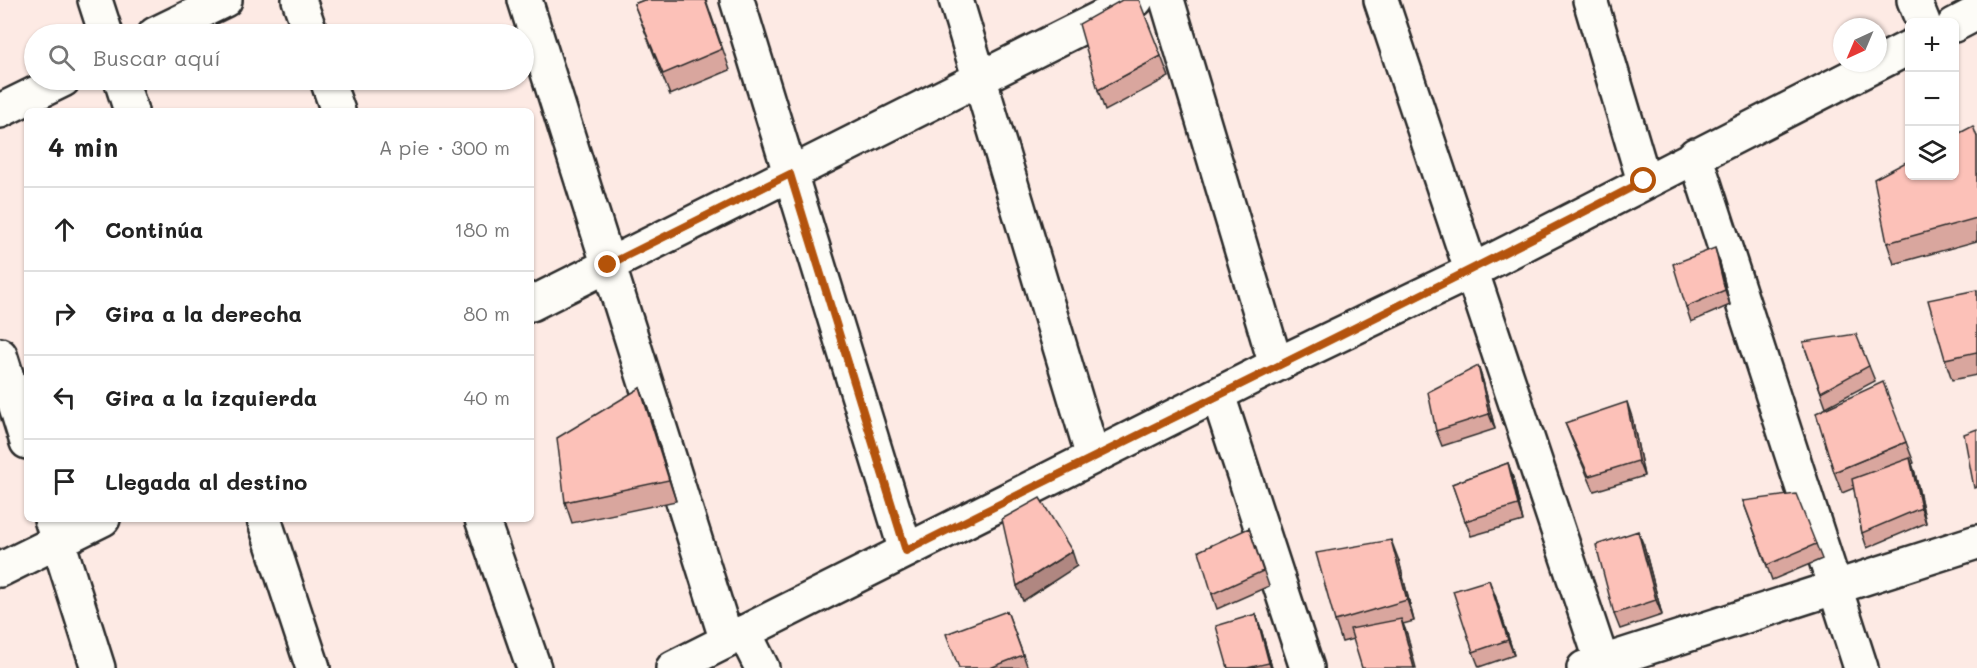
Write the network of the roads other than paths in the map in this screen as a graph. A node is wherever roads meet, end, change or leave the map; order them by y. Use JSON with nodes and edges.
{"nodes":[{"id":1,"x":95,"y":0,"type":"edge"},
{"id":2,"x":225,"y":0,"type":"edge"},
{"id":3,"x":298,"y":0,"type":"edge"},
{"id":4,"x":525,"y":0,"type":"edge"},
{"id":5,"x":737,"y":0,"type":"edge"},
{"id":6,"x":956,"y":0,"type":"edge"},
{"id":7,"x":1136,"y":0,"type":"edge"},
{"id":8,"x":1167,"y":0,"type":"edge"},
{"id":9,"x":1381,"y":0,"type":"edge"},
{"id":10,"x":1590,"y":0,"type":"edge"},
{"id":11,"x":1914,"y":0,"type":"edge"},
{"id":12,"x":1977,"y":13,"type":"edge"},
{"id":13,"x":1921,"y":18,"type":"edge"},
{"id":14,"x":1959,"y":22,"type":"edge"},
{"id":15,"x":103,"y":24,"type":"edge"},
{"id":16,"x":176,"y":24,"type":"edge"},
{"id":17,"x":307,"y":24,"type":"edge"},
{"id":18,"x":533,"y":24,"type":"edge"},
{"id":19,"x":534,"y":29,"type":"edge"},
{"id":20,"x":1905,"y":50,"type":"edge"},
{"id":21,"x":980,"y":79,"type":"junction"},
{"id":22,"x":43,"y":90,"type":"edge"},
{"id":23,"x":124,"y":90,"type":"edge"},
{"id":24,"x":331,"y":90,"type":"edge"},
{"id":25,"x":130,"y":108,"type":"edge"},
{"id":26,"x":337,"y":108,"type":"edge"},
{"id":27,"x":0,"y":111,"type":"edge"},
{"id":28,"x":1695,"y":155,"type":"junction"},
{"id":29,"x":790,"y":174,"type":"junction"},
{"id":30,"x":1644,"y":181,"type":"junction"},
{"id":31,"x":608,"y":265,"type":"junction"},
{"id":32,"x":1470,"y":272,"type":"junction"},
{"id":33,"x":534,"y":302,"type":"edge"},
{"id":34,"x":0,"y":355,"type":"edge"},
{"id":35,"x":1276,"y":365,"type":"junction"},
{"id":36,"x":1218,"y":395,"type":"junction"},
{"id":37,"x":24,"y":432,"type":"edge"},
{"id":38,"x":1093,"y":457,"type":"junction"},
{"id":39,"x":90,"y":522,"type":"edge"},
{"id":40,"x":265,"y":522,"type":"edge"},
{"id":41,"x":483,"y":522,"type":"edge"},
{"id":42,"x":55,"y":530,"type":"edge"},
{"id":43,"x":1977,"y":542,"type":"edge"},
{"id":44,"x":906,"y":551,"type":"junction"},
{"id":45,"x":0,"y":570,"type":"edge"},
{"id":46,"x":1835,"y":587,"type":"junction"},
{"id":47,"x":736,"y":637,"type":"junction"},
{"id":48,"x":1597,"y":666,"type":"edge"},
{"id":49,"x":98,"y":668,"type":"edge"},
{"id":50,"x":313,"y":668,"type":"edge"},
{"id":51,"x":534,"y":668,"type":"edge"},
{"id":52,"x":673,"y":668,"type":"edge"},
{"id":53,"x":762,"y":668,"type":"edge"},
{"id":54,"x":1307,"y":668,"type":"edge"},
{"id":55,"x":1861,"y":668,"type":"edge"}],
"edges":[{"from":1,"to":15,"type":"street"},
{"from":2,"to":16,"type":"street"},
{"from":3,"to":17,"type":"street"},
{"from":4,"to":18,"type":"street"},
{"from":5,"to":29,"type":"street"},
{"from":6,"to":21,"type":"street"},
{"from":7,"to":21,"type":"street"},
{"from":8,"to":35,"type":"street"},
{"from":9,"to":32,"type":"street"},
{"from":10,"to":30,"type":"street"},
{"from":11,"to":13,"type":"street"},
{"from":12,"to":14,"type":"street"},
{"from":19,"to":31,"type":"street"},
{"from":20,"to":28,"type":"street"},
{"from":21,"to":29,"type":"street"},
{"from":21,"to":38,"type":"street"},
{"from":22,"to":27,"type":"street"},
{"from":23,"to":25,"type":"street"},
{"from":24,"to":26,"type":"street"},
{"from":28,"to":30,"type":"street"},
{"from":28,"to":46,"type":"street"},
{"from":29,"to":31,"type":"street"},
{"from":29,"to":44,"type":"street"},
{"from":30,"to":32,"type":"street"},
{"from":31,"to":33,"type":"street"},
{"from":31,"to":47,"type":"street"},
{"from":32,"to":35,"type":"street"},
{"from":32,"to":48,"type":"street"},
{"from":34,"to":37,"type":"street"},
{"from":35,"to":36,"type":"street"},
{"from":36,"to":38,"type":"street"},
{"from":36,"to":54,"type":"street"},
{"from":38,"to":44,"type":"street"},
{"from":39,"to":42,"type":"street"},
{"from":40,"to":50,"type":"street"},
{"from":41,"to":51,"type":"street"},
{"from":42,"to":45,"type":"street"},
{"from":42,"to":49,"type":"street"},
{"from":43,"to":46,"type":"street"},
{"from":44,"to":47,"type":"street"},
{"from":46,"to":48,"type":"street"},
{"from":46,"to":55,"type":"street"},
{"from":47,"to":52,"type":"street"},
{"from":47,"to":53,"type":"street"}]}
